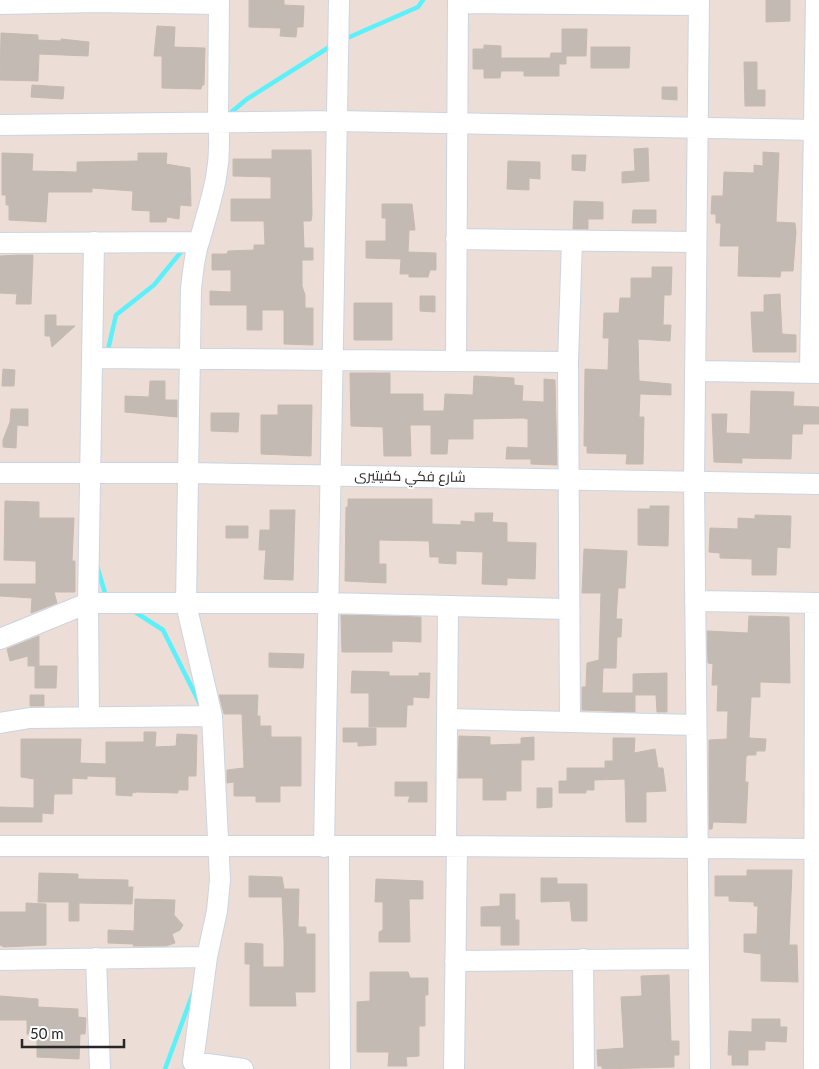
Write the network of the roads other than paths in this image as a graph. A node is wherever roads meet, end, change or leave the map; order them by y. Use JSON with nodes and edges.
{"nodes":[{"id":1,"x":339,"y":0,"type":"edge"},
{"id":2,"x":97,"y":1,"type":"edge"},
{"id":3,"x":458,"y":1,"type":"edge"},
{"id":4,"x":220,"y":2,"type":"edge"},
{"id":5,"x":584,"y":2,"type":"edge"},
{"id":6,"x":698,"y":3,"type":"edge"},
{"id":7,"x":0,"y":4,"type":"edge"},
{"id":8,"x":817,"y":5,"type":"edge"},
{"id":9,"x":336,"y":121,"type":"junction"},
{"id":10,"x":458,"y":122,"type":"junction"},
{"id":11,"x":218,"y":123,"type":"junction"},
{"id":12,"x":0,"y":125,"type":"edge"},
{"id":13,"x":697,"y":127,"type":"junction"},
{"id":14,"x":817,"y":130,"type":"edge"},
{"id":15,"x":456,"y":239,"type":"junction"},
{"id":16,"x":572,"y":241,"type":"junction"},
{"id":17,"x":0,"y":242,"type":"edge"},
{"id":18,"x":94,"y":242,"type":"junction"},
{"id":19,"x":198,"y":242,"type":"junction"},
{"id":20,"x":696,"y":242,"type":"junction"},
{"id":21,"x":816,"y":249,"type":"edge"},
{"id":22,"x":93,"y":358,"type":"junction"},
{"id":23,"x":190,"y":358,"type":"junction"},
{"id":24,"x":333,"y":358,"type":"junction"},
{"id":25,"x":456,"y":360,"type":"junction"},
{"id":26,"x":568,"y":362,"type":"junction"},
{"id":27,"x":695,"y":371,"type":"junction"},
{"id":28,"x":815,"y":373,"type":"edge"},
{"id":29,"x":92,"y":473,"type":"junction"},
{"id":30,"x":189,"y":473,"type":"junction"},
{"id":31,"x":0,"y":474,"type":"edge"},
{"id":32,"x":332,"y":475,"type":"junction"},
{"id":33,"x":568,"y":479,"type":"junction"},
{"id":34,"x":694,"y":481,"type":"junction"},
{"id":35,"x":819,"y":484,"type":"edge"},
{"id":36,"x":695,"y":601,"type":"junction"},
{"id":37,"x":88,"y":603,"type":"junction"},
{"id":38,"x":328,"y":603,"type":"junction"},
{"id":39,"x":817,"y":603,"type":"edge"},
{"id":40,"x":186,"y":604,"type":"junction"},
{"id":41,"x":448,"y":606,"type":"junction"},
{"id":42,"x":567,"y":608,"type":"junction"},
{"id":43,"x":0,"y":639,"type":"edge"},
{"id":44,"x":212,"y":716,"type":"junction"},
{"id":45,"x":89,"y":717,"type":"junction"},
{"id":46,"x":447,"y":719,"type":"junction"},
{"id":47,"x":570,"y":722,"type":"junction"},
{"id":48,"x":0,"y":723,"type":"edge"},
{"id":49,"x":696,"y":725,"type":"junction"},
{"id":50,"x":817,"y":728,"type":"edge"},
{"id":51,"x":0,"y":846,"type":"edge"},
{"id":52,"x":218,"y":846,"type":"junction"},
{"id":53,"x":451,"y":846,"type":"junction"},
{"id":54,"x":331,"y":847,"type":"junction"},
{"id":55,"x":697,"y":848,"type":"junction"},
{"id":56,"x":817,"y":849,"type":"edge"},
{"id":57,"x":207,"y":957,"type":"junction"},
{"id":58,"x":96,"y":958,"type":"junction"},
{"id":59,"x":583,"y":959,"type":"junction"},
{"id":60,"x":698,"y":959,"type":"junction"},
{"id":61,"x":817,"y":959,"type":"edge"},
{"id":62,"x":0,"y":960,"type":"edge"},
{"id":63,"x":455,"y":961,"type":"junction"},
{"id":64,"x":190,"y":1066,"type":"edge"},
{"id":65,"x":100,"y":1069,"type":"edge"},
{"id":66,"x":243,"y":1069,"type":"edge"},
{"id":67,"x":340,"y":1069,"type":"edge"},
{"id":68,"x":454,"y":1069,"type":"edge"},
{"id":69,"x":584,"y":1069,"type":"edge"},
{"id":70,"x":700,"y":1069,"type":"edge"},
{"id":71,"x":814,"y":1069,"type":"edge"}],
"edges":[{"from":1,"to":9,"type":"street"},
{"from":2,"to":4,"type":"street"},
{"from":2,"to":7,"type":"street"},
{"from":3,"to":5,"type":"street"},
{"from":3,"to":10,"type":"street"},
{"from":4,"to":11,"type":"street"},
{"from":5,"to":6,"type":"street"},
{"from":6,"to":13,"type":"street"},
{"from":8,"to":14,"type":"street"},
{"from":9,"to":10,"type":"street"},
{"from":9,"to":11,"type":"street"},
{"from":9,"to":24,"type":"street"},
{"from":10,"to":13,"type":"street"},
{"from":10,"to":15,"type":"street"},
{"from":11,"to":12,"type":"street"},
{"from":11,"to":19,"type":"street"},
{"from":13,"to":14,"type":"street"},
{"from":13,"to":20,"type":"street"},
{"from":14,"to":21,"type":"street"},
{"from":15,"to":16,"type":"street"},
{"from":15,"to":25,"type":"street"},
{"from":16,"to":20,"type":"street"},
{"from":16,"to":26,"type":"street"},
{"from":17,"to":18,"type":"street"},
{"from":18,"to":19,"type":"street"},
{"from":18,"to":22,"type":"street"},
{"from":19,"to":23,"type":"street"},
{"from":20,"to":27,"type":"street"},
{"from":21,"to":28,"type":"street"},
{"from":22,"to":23,"type":"street"},
{"from":22,"to":29,"type":"street"},
{"from":23,"to":24,"type":"street"},
{"from":23,"to":30,"type":"street"},
{"from":24,"to":25,"type":"street"},
{"from":24,"to":32,"type":"street"},
{"from":25,"to":26,"type":"street"},
{"from":26,"to":33,"type":"street"},
{"from":27,"to":28,"type":"street"},
{"from":27,"to":34,"type":"street"},
{"from":29,"to":30,"type":"street","name":"شارع فكي كفيتيرى"},
{"from":29,"to":31,"type":"street","name":"شارع فكي كفيتيرى"},
{"from":29,"to":37,"type":"street"},
{"from":30,"to":32,"type":"street","name":"شارع فكي كفيتيرى"},
{"from":30,"to":40,"type":"street"},
{"from":32,"to":33,"type":"street","name":"شارع فكي كفيتيرى"},
{"from":32,"to":38,"type":"street"},
{"from":33,"to":34,"type":"street","name":"شارع فكي كفيتيرى"},
{"from":33,"to":42,"type":"street"},
{"from":34,"to":35,"type":"street","name":"شارع فكي كفيتيرى"},
{"from":34,"to":36,"type":"street"},
{"from":36,"to":39,"type":"street"},
{"from":36,"to":49,"type":"street"},
{"from":37,"to":40,"type":"street"},
{"from":37,"to":43,"type":"street"},
{"from":37,"to":45,"type":"street"},
{"from":38,"to":40,"type":"street"},
{"from":38,"to":41,"type":"street"},
{"from":38,"to":54,"type":"street"},
{"from":39,"to":50,"type":"street"},
{"from":40,"to":44,"type":"street"},
{"from":41,"to":42,"type":"street"},
{"from":41,"to":46,"type":"street"},
{"from":42,"to":47,"type":"street"},
{"from":44,"to":45,"type":"street"},
{"from":44,"to":52,"type":"street"},
{"from":45,"to":48,"type":"street"},
{"from":46,"to":47,"type":"street"},
{"from":46,"to":53,"type":"street"},
{"from":47,"to":49,"type":"street"},
{"from":49,"to":55,"type":"street"},
{"from":50,"to":56,"type":"street"},
{"from":51,"to":52,"type":"street"},
{"from":52,"to":54,"type":"street"},
{"from":52,"to":57,"type":"street"},
{"from":53,"to":54,"type":"street"},
{"from":53,"to":55,"type":"street"},
{"from":53,"to":63,"type":"street"},
{"from":54,"to":67,"type":"street"},
{"from":55,"to":56,"type":"street"},
{"from":55,"to":60,"type":"street"},
{"from":56,"to":61,"type":"street"},
{"from":57,"to":58,"type":"street"},
{"from":57,"to":64,"type":"street"},
{"from":58,"to":62,"type":"street"},
{"from":58,"to":65,"type":"street"},
{"from":59,"to":60,"type":"street"},
{"from":59,"to":63,"type":"street"},
{"from":59,"to":69,"type":"street"},
{"from":60,"to":70,"type":"street"},
{"from":61,"to":71,"type":"street"},
{"from":63,"to":68,"type":"street"},
{"from":64,"to":66,"type":"street"}]}
